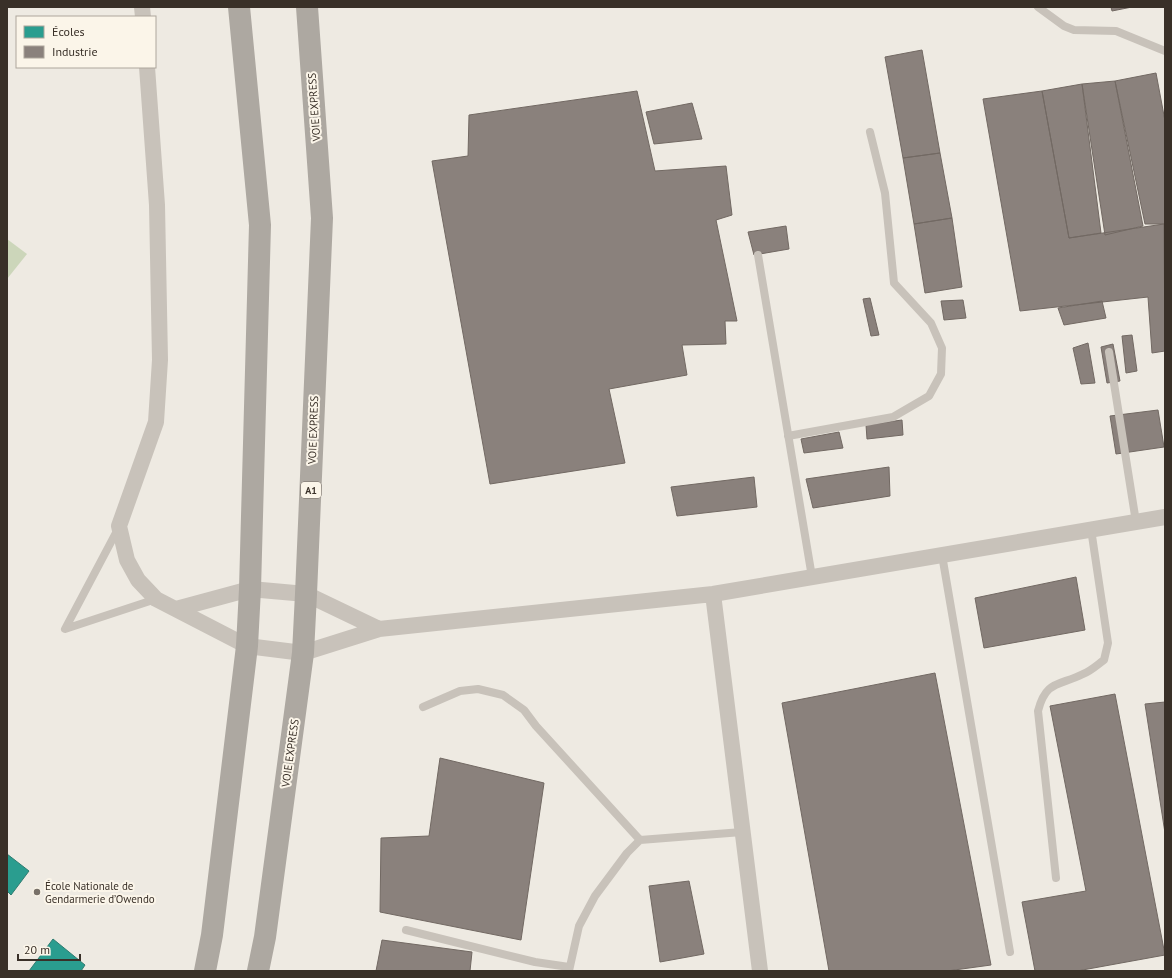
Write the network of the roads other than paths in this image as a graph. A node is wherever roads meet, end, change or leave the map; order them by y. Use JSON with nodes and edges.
{"nodes":[{"id":1,"x":239,"y":7,"type":"edge"},
{"id":2,"x":307,"y":7,"type":"edge"},
{"id":3,"x":1038,"y":7,"type":"edge"},
{"id":4,"x":1165,"y":51,"type":"edge"},
{"id":5,"x":147,"y":68,"type":"edge"},
{"id":6,"x":870,"y":132,"type":"dead end"},
{"id":7,"x":758,"y":255,"type":"dead end"},
{"id":8,"x":1109,"y":352,"type":"dead end"},
{"id":9,"x":788,"y":436,"type":"junction"},
{"id":10,"x":1165,"y":517,"type":"edge"},
{"id":11,"x":1136,"y":522,"type":"junction"},
{"id":12,"x":119,"y":526,"type":"junction"},
{"id":13,"x":1091,"y":529,"type":"junction"},
{"id":14,"x":942,"y":555,"type":"junction"},
{"id":15,"x":812,"y":577,"type":"junction"},
{"id":16,"x":250,"y":589,"type":"junction"},
{"id":17,"x":306,"y":594,"type":"junction"},
{"id":18,"x":713,"y":594,"type":"junction"},
{"id":19,"x":156,"y":599,"type":"junction"},
{"id":20,"x":176,"y":609,"type":"junction"},
{"id":21,"x":380,"y":629,"type":"junction"},
{"id":22,"x":247,"y":646,"type":"junction"},
{"id":23,"x":303,"y":653,"type":"junction"},
{"id":24,"x":422,"y":707,"type":"dead end"},
{"id":25,"x":742,"y":832,"type":"junction"},
{"id":26,"x":640,"y":840,"type":"junction"},
{"id":27,"x":1056,"y":878,"type":"dead end"},
{"id":28,"x":406,"y":930,"type":"dead end"},
{"id":29,"x":1010,"y":952,"type":"dead end"},
{"id":30,"x":569,"y":969,"type":"edge"},
{"id":31,"x":205,"y":971,"type":"edge"},
{"id":32,"x":258,"y":971,"type":"edge"},
{"id":33,"x":760,"y":971,"type":"edge"}],
"edges":[{"from":1,"to":16,"type":"highway"},
{"from":2,"to":17,"type":"highway","name":"VOIE EXPRESS","number":"A1"},
{"from":3,"to":4,"type":"lane"},
{"from":5,"to":12,"type":"street"},
{"from":6,"to":9,"type":"lane"},
{"from":7,"to":9,"type":"lane"},
{"from":8,"to":11,"type":"lane"},
{"from":9,"to":15,"type":"lane"},
{"from":10,"to":11,"type":"street"},
{"from":11,"to":13,"type":"street"},
{"from":12,"to":19,"type":"street"},
{"from":12,"to":19,"type":"lane"},
{"from":13,"to":14,"type":"street"},
{"from":13,"to":27,"type":"lane"},
{"from":14,"to":15,"type":"street"},
{"from":14,"to":29,"type":"lane"},
{"from":15,"to":18,"type":"street"},
{"from":16,"to":17,"type":"street"},
{"from":16,"to":20,"type":"street"},
{"from":16,"to":22,"type":"highway"},
{"from":17,"to":21,"type":"street"},
{"from":17,"to":23,"type":"highway","name":"VOIE EXPRESS","number":"A1"},
{"from":18,"to":21,"type":"street"},
{"from":18,"to":25,"type":"street"},
{"from":19,"to":20,"type":"street"},
{"from":20,"to":22,"type":"street"},
{"from":21,"to":23,"type":"street"},
{"from":22,"to":23,"type":"street"},
{"from":22,"to":31,"type":"highway"},
{"from":23,"to":32,"type":"highway","name":"VOIE EXPRESS","number":"A1"},
{"from":24,"to":26,"type":"lane"},
{"from":25,"to":26,"type":"lane"},
{"from":25,"to":33,"type":"street"},
{"from":26,"to":30,"type":"lane"},
{"from":28,"to":30,"type":"lane"}]}
